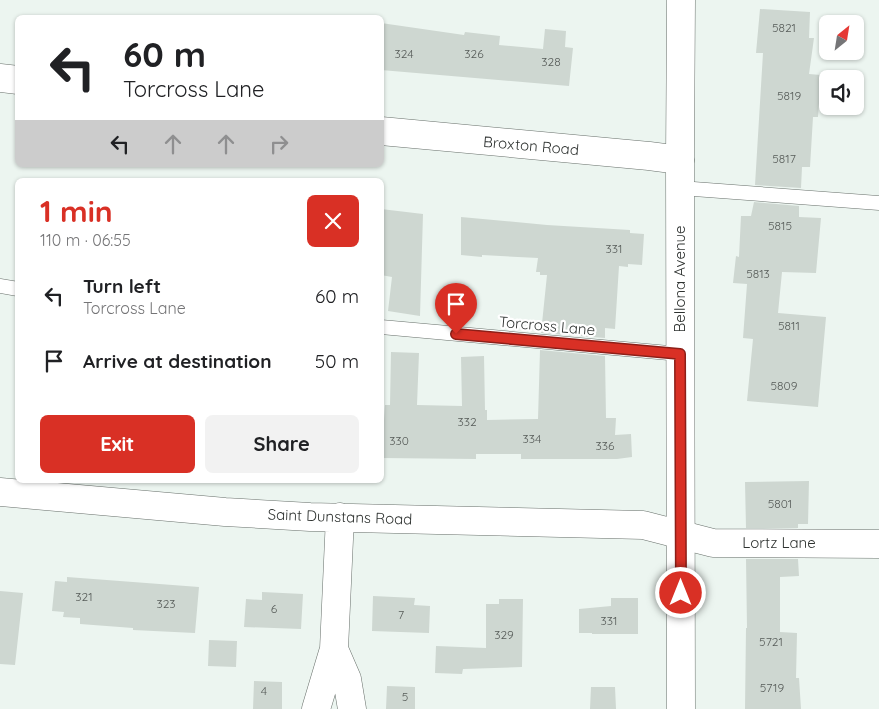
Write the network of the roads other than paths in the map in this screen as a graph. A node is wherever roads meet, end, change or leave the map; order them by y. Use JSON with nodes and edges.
{"nodes":[{"id":1,"x":682,"y":0,"type":"edge"},
{"id":2,"x":0,"y":78,"type":"edge"},
{"id":3,"x":15,"y":80,"type":"edge"},
{"id":4,"x":384,"y":131,"type":"edge"},
{"id":5,"x":680,"y":160,"type":"junction"},
{"id":6,"x":680,"y":188,"type":"junction"},
{"id":7,"x":879,"y":203,"type":"edge"},
{"id":8,"x":0,"y":286,"type":"edge"},
{"id":9,"x":15,"y":288,"type":"edge"},
{"id":10,"x":384,"y":327,"type":"edge"},
{"id":11,"x":680,"y":354,"type":"junction"},
{"id":12,"x":0,"y":492,"type":"edge"},
{"id":13,"x":340,"y":517,"type":"junction"},
{"id":14,"x":680,"y":535,"type":"junction"},
{"id":15,"x":879,"y":544,"type":"edge"},
{"id":16,"x":334,"y":649,"type":"junction"},
{"id":17,"x":316,"y":709,"type":"edge"},
{"id":18,"x":352,"y":709,"type":"edge"},
{"id":19,"x":682,"y":709,"type":"edge"}],
"edges":[{"from":1,"to":5,"type":"street","name":"Bellona Avenue"},
{"from":2,"to":3,"type":"street"},
{"from":4,"to":5,"type":"street","name":"Broxton Road"},
{"from":5,"to":6,"type":"street","name":"Bellona Avenue"},
{"from":6,"to":7,"type":"lane"},
{"from":6,"to":11,"type":"street","name":"Bellona Avenue"},
{"from":8,"to":9,"type":"lane"},
{"from":10,"to":11,"type":"lane","name":"Torcross Lane"},
{"from":11,"to":14,"type":"street","name":"Bellona Avenue"},
{"from":12,"to":13,"type":"street","name":"Saint Dunstans Road"},
{"from":13,"to":14,"type":"street","name":"Saint Dunstans Road"},
{"from":13,"to":16,"type":"street"},
{"from":14,"to":15,"type":"street","name":"Lortz Lane"},
{"from":14,"to":19,"type":"street","name":"Bellona Avenue"},
{"from":16,"to":17,"type":"street"},
{"from":16,"to":18,"type":"street"}]}
